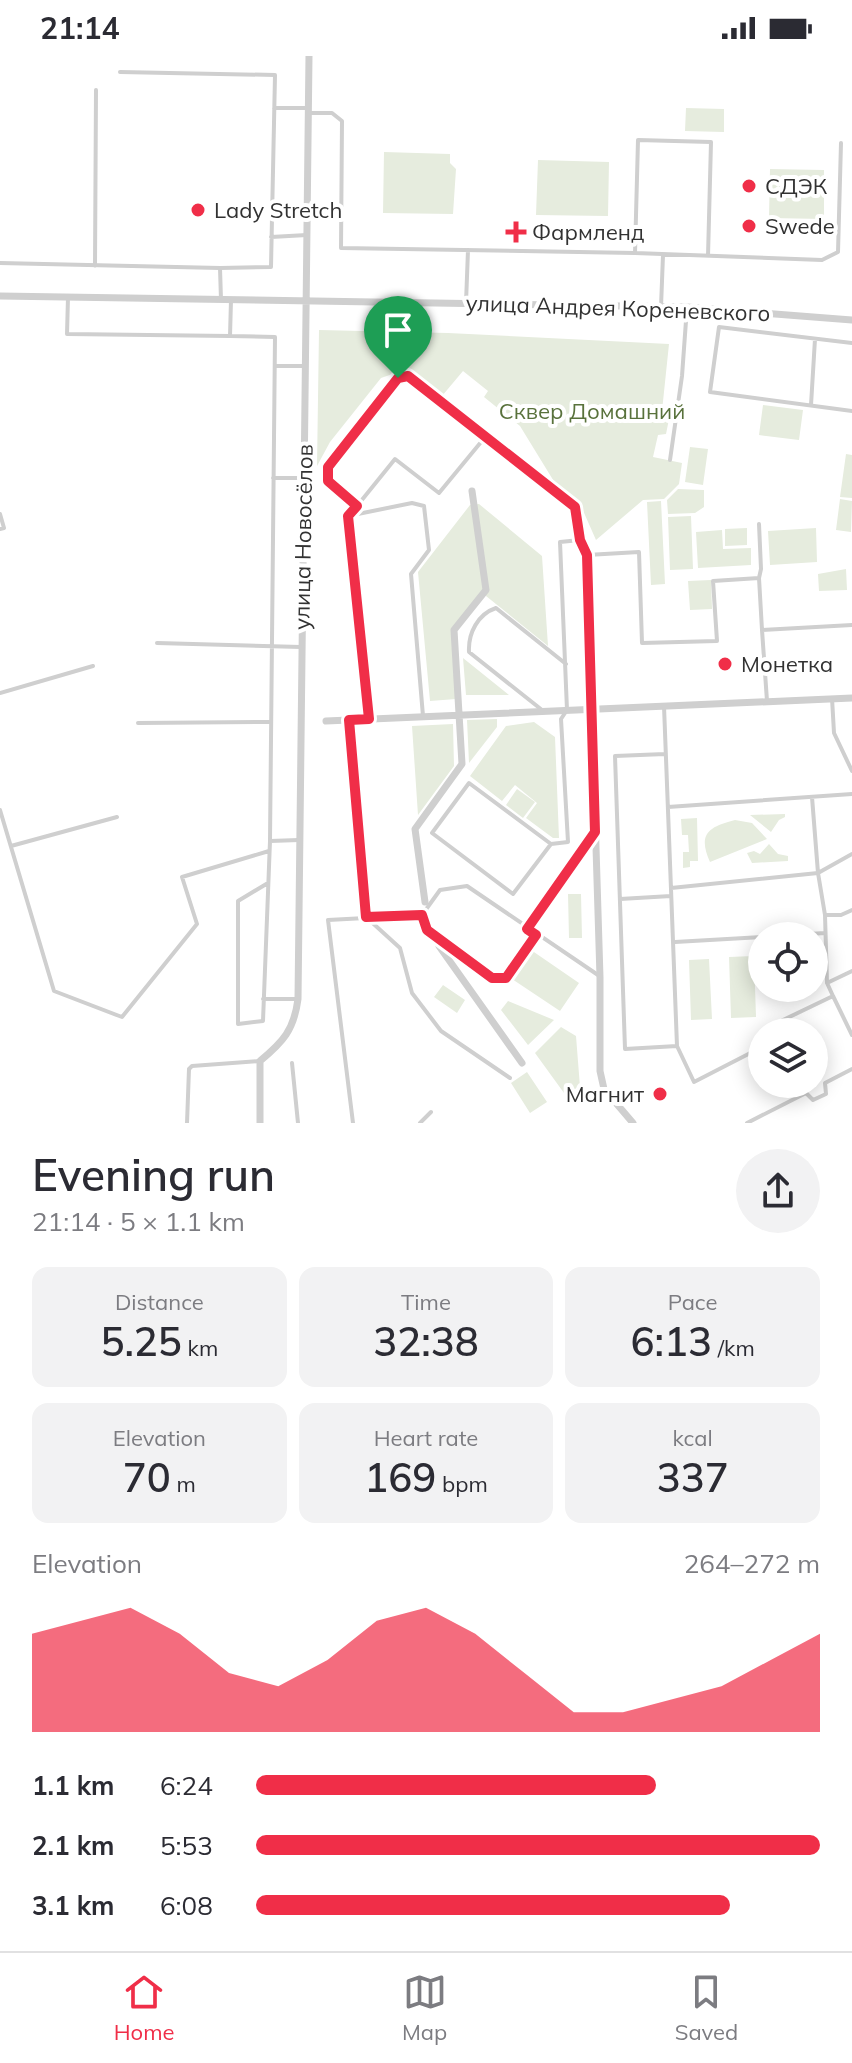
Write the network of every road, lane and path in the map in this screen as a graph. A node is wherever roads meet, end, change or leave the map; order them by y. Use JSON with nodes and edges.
{"nodes":[{"id":1,"x":309,"y":56,"type":"edge"},
{"id":2,"x":120,"y":72,"type":"dead end"},
{"id":3,"x":96,"y":90,"type":"dead end"},
{"id":4,"x":274,"y":108,"type":"junction"},
{"id":5,"x":308,"y":110,"type":"junction"},
{"id":6,"x":841,"y":143,"type":"dead end"},
{"id":7,"x":307,"y":235,"type":"junction"},
{"id":8,"x":271,"y":237,"type":"junction"},
{"id":9,"x":468,"y":250,"type":"junction"},
{"id":10,"x":635,"y":253,"type":"junction"},
{"id":11,"x":663,"y":255,"type":"junction"},
{"id":12,"x":708,"y":256,"type":"junction"},
{"id":13,"x":0,"y":263,"type":"edge"},
{"id":14,"x":95,"y":266,"type":"junction"},
{"id":15,"x":220,"y":268,"type":"junction"},
{"id":16,"x":0,"y":296,"type":"edge"},
{"id":17,"x":68,"y":297,"type":"junction"},
{"id":18,"x":221,"y":300,"type":"junction"},
{"id":19,"x":231,"y":300,"type":"junction"},
{"id":20,"x":307,"y":301,"type":"junction"},
{"id":21,"x":466,"y":303,"type":"junction"},
{"id":22,"x":661,"y":307,"type":"junction"},
{"id":23,"x":687,"y":307,"type":"junction"},
{"id":24,"x":852,"y":320,"type":"edge"},
{"id":25,"x":230,"y":336,"type":"junction"},
{"id":26,"x":815,"y":339,"type":"junction"},
{"id":27,"x":852,"y":343,"type":"edge"},
{"id":28,"x":275,"y":366,"type":"junction"},
{"id":29,"x":306,"y":366,"type":"junction"},
{"id":30,"x":811,"y":405,"type":"junction"},
{"id":31,"x":852,"y":411,"type":"edge"},
{"id":32,"x":486,"y":436,"type":"junction"},
{"id":33,"x":670,"y":460,"type":"dead end"},
{"id":34,"x":273,"y":478,"type":"junction"},
{"id":35,"x":304,"y":478,"type":"junction"},
{"id":36,"x":472,"y":491,"type":"dead end"},
{"id":37,"x":357,"y":506,"type":"junction"},
{"id":38,"x":0,"y":514,"type":"edge"},
{"id":39,"x":348,"y":516,"type":"junction"},
{"id":40,"x":759,"y":524,"type":"dead end"},
{"id":41,"x":0,"y":529,"type":"edge"},
{"id":42,"x":580,"y":540,"type":"junction"},
{"id":43,"x":587,"y":555,"type":"junction"},
{"id":44,"x":759,"y":578,"type":"junction"},
{"id":45,"x":852,"y":625,"type":"edge"},
{"id":46,"x":762,"y":630,"type":"junction"},
{"id":47,"x":157,"y":643,"type":"dead end"},
{"id":48,"x":271,"y":646,"type":"junction"},
{"id":49,"x":301,"y":647,"type":"junction"},
{"id":50,"x":566,"y":664,"type":"junction"},
{"id":51,"x":93,"y":666,"type":"dead end"},
{"id":52,"x":0,"y":693,"type":"edge"},
{"id":53,"x":832,"y":698,"type":"junction"},
{"id":54,"x":852,"y":698,"type":"edge"},
{"id":55,"x":767,"y":701,"type":"junction"},
{"id":56,"x":664,"y":706,"type":"junction"},
{"id":57,"x":591,"y":709,"type":"junction"},
{"id":58,"x":567,"y":710,"type":"junction"},
{"id":59,"x":543,"y":711,"type":"junction"},
{"id":60,"x":460,"y":715,"type":"junction"},
{"id":61,"x":423,"y":716,"type":"junction"},
{"id":62,"x":369,"y":719,"type":"junction"},
{"id":63,"x":349,"y":720,"type":"junction"},
{"id":64,"x":326,"y":721,"type":"dead end"},
{"id":65,"x":270,"y":722,"type":"junction"},
{"id":66,"x":138,"y":723,"type":"dead end"},
{"id":67,"x":665,"y":754,"type":"junction"},
{"id":68,"x":852,"y":771,"type":"edge"},
{"id":69,"x":852,"y":794,"type":"edge"},
{"id":70,"x":812,"y":797,"type":"junction"},
{"id":71,"x":668,"y":807,"type":"junction"},
{"id":72,"x":0,"y":810,"type":"edge"},
{"id":73,"x":117,"y":817,"type":"dead end"},
{"id":74,"x":595,"y":832,"type":"junction"},
{"id":75,"x":299,"y":840,"type":"junction"},
{"id":76,"x":270,"y":841,"type":"junction"},
{"id":77,"x":551,"y":844,"type":"junction"},
{"id":78,"x":11,"y":846,"type":"junction"},
{"id":79,"x":269,"y":851,"type":"junction"},
{"id":80,"x":852,"y":854,"type":"edge"},
{"id":81,"x":818,"y":873,"type":"junction"},
{"id":82,"x":268,"y":883,"type":"junction"},
{"id":83,"x":671,"y":888,"type":"junction"},
{"id":84,"x":671,"y":896,"type":"junction"},
{"id":85,"x":620,"y":899,"type":"junction"},
{"id":86,"x":425,"y":902,"type":"dead end"},
{"id":87,"x":852,"y":910,"type":"edge"},
{"id":88,"x":422,"y":915,"type":"junction"},
{"id":89,"x":825,"y":915,"type":"junction"},
{"id":90,"x":366,"y":917,"type":"junction"},
{"id":91,"x":825,"y":922,"type":"edge"},
{"id":92,"x":527,"y":929,"type":"junction"},
{"id":93,"x":536,"y":935,"type":"junction"},
{"id":94,"x":748,"y":938,"type":"edge"},
{"id":95,"x":675,"y":942,"type":"junction"},
{"id":96,"x":439,"y":946,"type":"dead end"},
{"id":97,"x":852,"y":971,"type":"edge"},
{"id":98,"x":600,"y":977,"type":"junction"},
{"id":99,"x":828,"y":983,"type":"edge"},
{"id":100,"x":828,"y":985,"type":"edge"},
{"id":101,"x":833,"y":996,"type":"junction"},
{"id":102,"x":263,"y":999,"type":"junction"},
{"id":103,"x":298,"y":999,"type":"junction"},
{"id":104,"x":787,"y":1018,"type":"edge"},
{"id":105,"x":852,"y":1035,"type":"edge"},
{"id":106,"x":677,"y":1046,"type":"junction"},
{"id":107,"x":748,"y":1054,"type":"edge"},
{"id":108,"x":260,"y":1061,"type":"junction"},
{"id":109,"x":292,"y":1063,"type":"dead end"},
{"id":110,"x":522,"y":1063,"type":"dead end"},
{"id":111,"x":852,"y":1069,"type":"edge"},
{"id":112,"x":510,"y":1078,"type":"dead end"},
{"id":113,"x":431,"y":1112,"type":"dead end"},
{"id":114,"x":187,"y":1123,"type":"edge"},
{"id":115,"x":260,"y":1123,"type":"edge"},
{"id":116,"x":298,"y":1123,"type":"edge"},
{"id":117,"x":353,"y":1123,"type":"edge"},
{"id":118,"x":420,"y":1123,"type":"edge"},
{"id":119,"x":633,"y":1123,"type":"edge"},
{"id":120,"x":747,"y":1123,"type":"edge"}],
"edges":[{"from":1,"to":5,"type":"street","name":"улица Новосёлов"},
{"from":2,"to":4,"type":"lane"},
{"from":3,"to":14,"type":"lane"},
{"from":4,"to":5,"type":"lane"},
{"from":4,"to":8,"type":"lane"},
{"from":5,"to":7,"type":"street","name":"улица Новосёлов"},
{"from":5,"to":9,"type":"lane"},
{"from":6,"to":12,"type":"lane"},
{"from":7,"to":8,"type":"lane"},
{"from":7,"to":20,"type":"street","name":"улица Новосёлов"},
{"from":8,"to":15,"type":"lane"},
{"from":9,"to":10,"type":"lane"},
{"from":9,"to":21,"type":"lane"},
{"from":10,"to":11,"type":"lane"},
{"from":10,"to":12,"type":"lane"},
{"from":11,"to":12,"type":"lane"},
{"from":11,"to":22,"type":"lane"},
{"from":13,"to":14,"type":"lane"},
{"from":14,"to":15,"type":"lane"},
{"from":15,"to":18,"type":"lane"},
{"from":16,"to":17,"type":"street","name":"улица Андрея Кореневского"},
{"from":17,"to":18,"type":"street","name":"улица Андрея Кореневского"},
{"from":17,"to":25,"type":"lane"},
{"from":18,"to":19,"type":"street","name":"улица Андрея Кореневского"},
{"from":19,"to":20,"type":"street","name":"улица Андрея Кореневского"},
{"from":19,"to":25,"type":"lane"},
{"from":20,"to":21,"type":"street","name":"улица Андрея Кореневского"},
{"from":20,"to":29,"type":"street","name":"улица Новосёлов"},
{"from":21,"to":22,"type":"street","name":"улица Андрея Кореневского"},
{"from":22,"to":23,"type":"street","name":"улица Андрея Кореневского"},
{"from":23,"to":24,"type":"street","name":"улица Андрея Кореневского"},
{"from":23,"to":33,"type":"lane"},
{"from":25,"to":28,"type":"lane"},
{"from":26,"to":27,"type":"lane"},
{"from":26,"to":30,"type":"lane"},
{"from":26,"to":30,"type":"lane"},
{"from":28,"to":29,"type":"lane"},
{"from":28,"to":34,"type":"lane"},
{"from":29,"to":35,"type":"street","name":"улица Новосёлов"},
{"from":30,"to":31,"type":"lane"},
{"from":32,"to":37,"type":"lane"},
{"from":32,"to":37,"type":"lane"},
{"from":32,"to":42,"type":"lane"},
{"from":34,"to":35,"type":"lane"},
{"from":34,"to":48,"type":"lane"},
{"from":35,"to":49,"type":"street","name":"улица Новосёлов"},
{"from":36,"to":60,"type":"street"},
{"from":37,"to":39,"type":"lane"},
{"from":38,"to":41,"type":"lane"},
{"from":39,"to":61,"type":"lane"},
{"from":39,"to":62,"type":"lane"},
{"from":40,"to":44,"type":"lane"},
{"from":42,"to":43,"type":"street"},
{"from":42,"to":50,"type":"lane"},
{"from":43,"to":44,"type":"lane"},
{"from":43,"to":57,"type":"street"},
{"from":44,"to":46,"type":"lane"},
{"from":45,"to":46,"type":"lane"},
{"from":46,"to":55,"type":"lane"},
{"from":47,"to":48,"type":"lane"},
{"from":48,"to":49,"type":"lane"},
{"from":48,"to":65,"type":"lane"},
{"from":49,"to":75,"type":"street","name":"улица Новосёлов"},
{"from":50,"to":58,"type":"lane"},
{"from":50,"to":59,"type":"lane"},
{"from":51,"to":52,"type":"lane"},
{"from":53,"to":54,"type":"street"},
{"from":53,"to":55,"type":"street"},
{"from":53,"to":68,"type":"lane"},
{"from":55,"to":56,"type":"street"},
{"from":56,"to":57,"type":"street"},
{"from":56,"to":67,"type":"lane"},
{"from":57,"to":58,"type":"street"},
{"from":57,"to":74,"type":"street"},
{"from":58,"to":59,"type":"street"},
{"from":58,"to":77,"type":"lane"},
{"from":59,"to":60,"type":"street"},
{"from":60,"to":61,"type":"street"},
{"from":60,"to":86,"type":"street"},
{"from":61,"to":62,"type":"street"},
{"from":62,"to":63,"type":"street"},
{"from":63,"to":64,"type":"street"},
{"from":63,"to":90,"type":"lane"},
{"from":65,"to":66,"type":"lane"},
{"from":65,"to":76,"type":"lane"},
{"from":67,"to":71,"type":"lane"},
{"from":67,"to":85,"type":"lane"},
{"from":69,"to":70,"type":"lane"},
{"from":70,"to":71,"type":"lane"},
{"from":70,"to":81,"type":"lane"},
{"from":71,"to":83,"type":"lane"},
{"from":72,"to":78,"type":"lane"},
{"from":73,"to":78,"type":"lane"},
{"from":74,"to":92,"type":"lane"},
{"from":74,"to":98,"type":"street"},
{"from":75,"to":76,"type":"lane"},
{"from":75,"to":103,"type":"street","name":"улица Новосёлов"},
{"from":76,"to":79,"type":"lane"},
{"from":77,"to":77,"type":"lane"},
{"from":78,"to":79,"type":"lane"},
{"from":79,"to":82,"type":"lane"},
{"from":80,"to":81,"type":"lane"},
{"from":81,"to":83,"type":"lane"},
{"from":81,"to":89,"type":"lane"},
{"from":82,"to":102,"type":"lane"},
{"from":82,"to":102,"type":"lane"},
{"from":83,"to":84,"type":"lane"},
{"from":84,"to":85,"type":"lane"},
{"from":84,"to":95,"type":"lane"},
{"from":85,"to":106,"type":"lane"},
{"from":87,"to":89,"type":"lane"},
{"from":88,"to":90,"type":"lane"},
{"from":88,"to":92,"type":"lane"},
{"from":88,"to":93,"type":"lane"},
{"from":89,"to":91,"type":"lane"},
{"from":90,"to":112,"type":"lane"},
{"from":90,"to":117,"type":"lane"},
{"from":92,"to":93,"type":"lane"},
{"from":93,"to":98,"type":"lane"},
{"from":94,"to":95,"type":"lane"},
{"from":95,"to":106,"type":"lane"},
{"from":96,"to":110,"type":"street"},
{"from":97,"to":99,"type":"lane"},
{"from":98,"to":119,"type":"street"},
{"from":100,"to":101,"type":"lane"},
{"from":101,"to":104,"type":"lane"},
{"from":101,"to":105,"type":"lane"},
{"from":102,"to":103,"type":"lane"},
{"from":103,"to":108,"type":"street","name":"улица Новосёлов"},
{"from":106,"to":107,"type":"lane"},
{"from":108,"to":114,"type":"lane"},
{"from":108,"to":115,"type":"street"},
{"from":109,"to":116,"type":"lane"},
{"from":111,"to":120,"type":"lane"},
{"from":113,"to":118,"type":"lane"}]}
